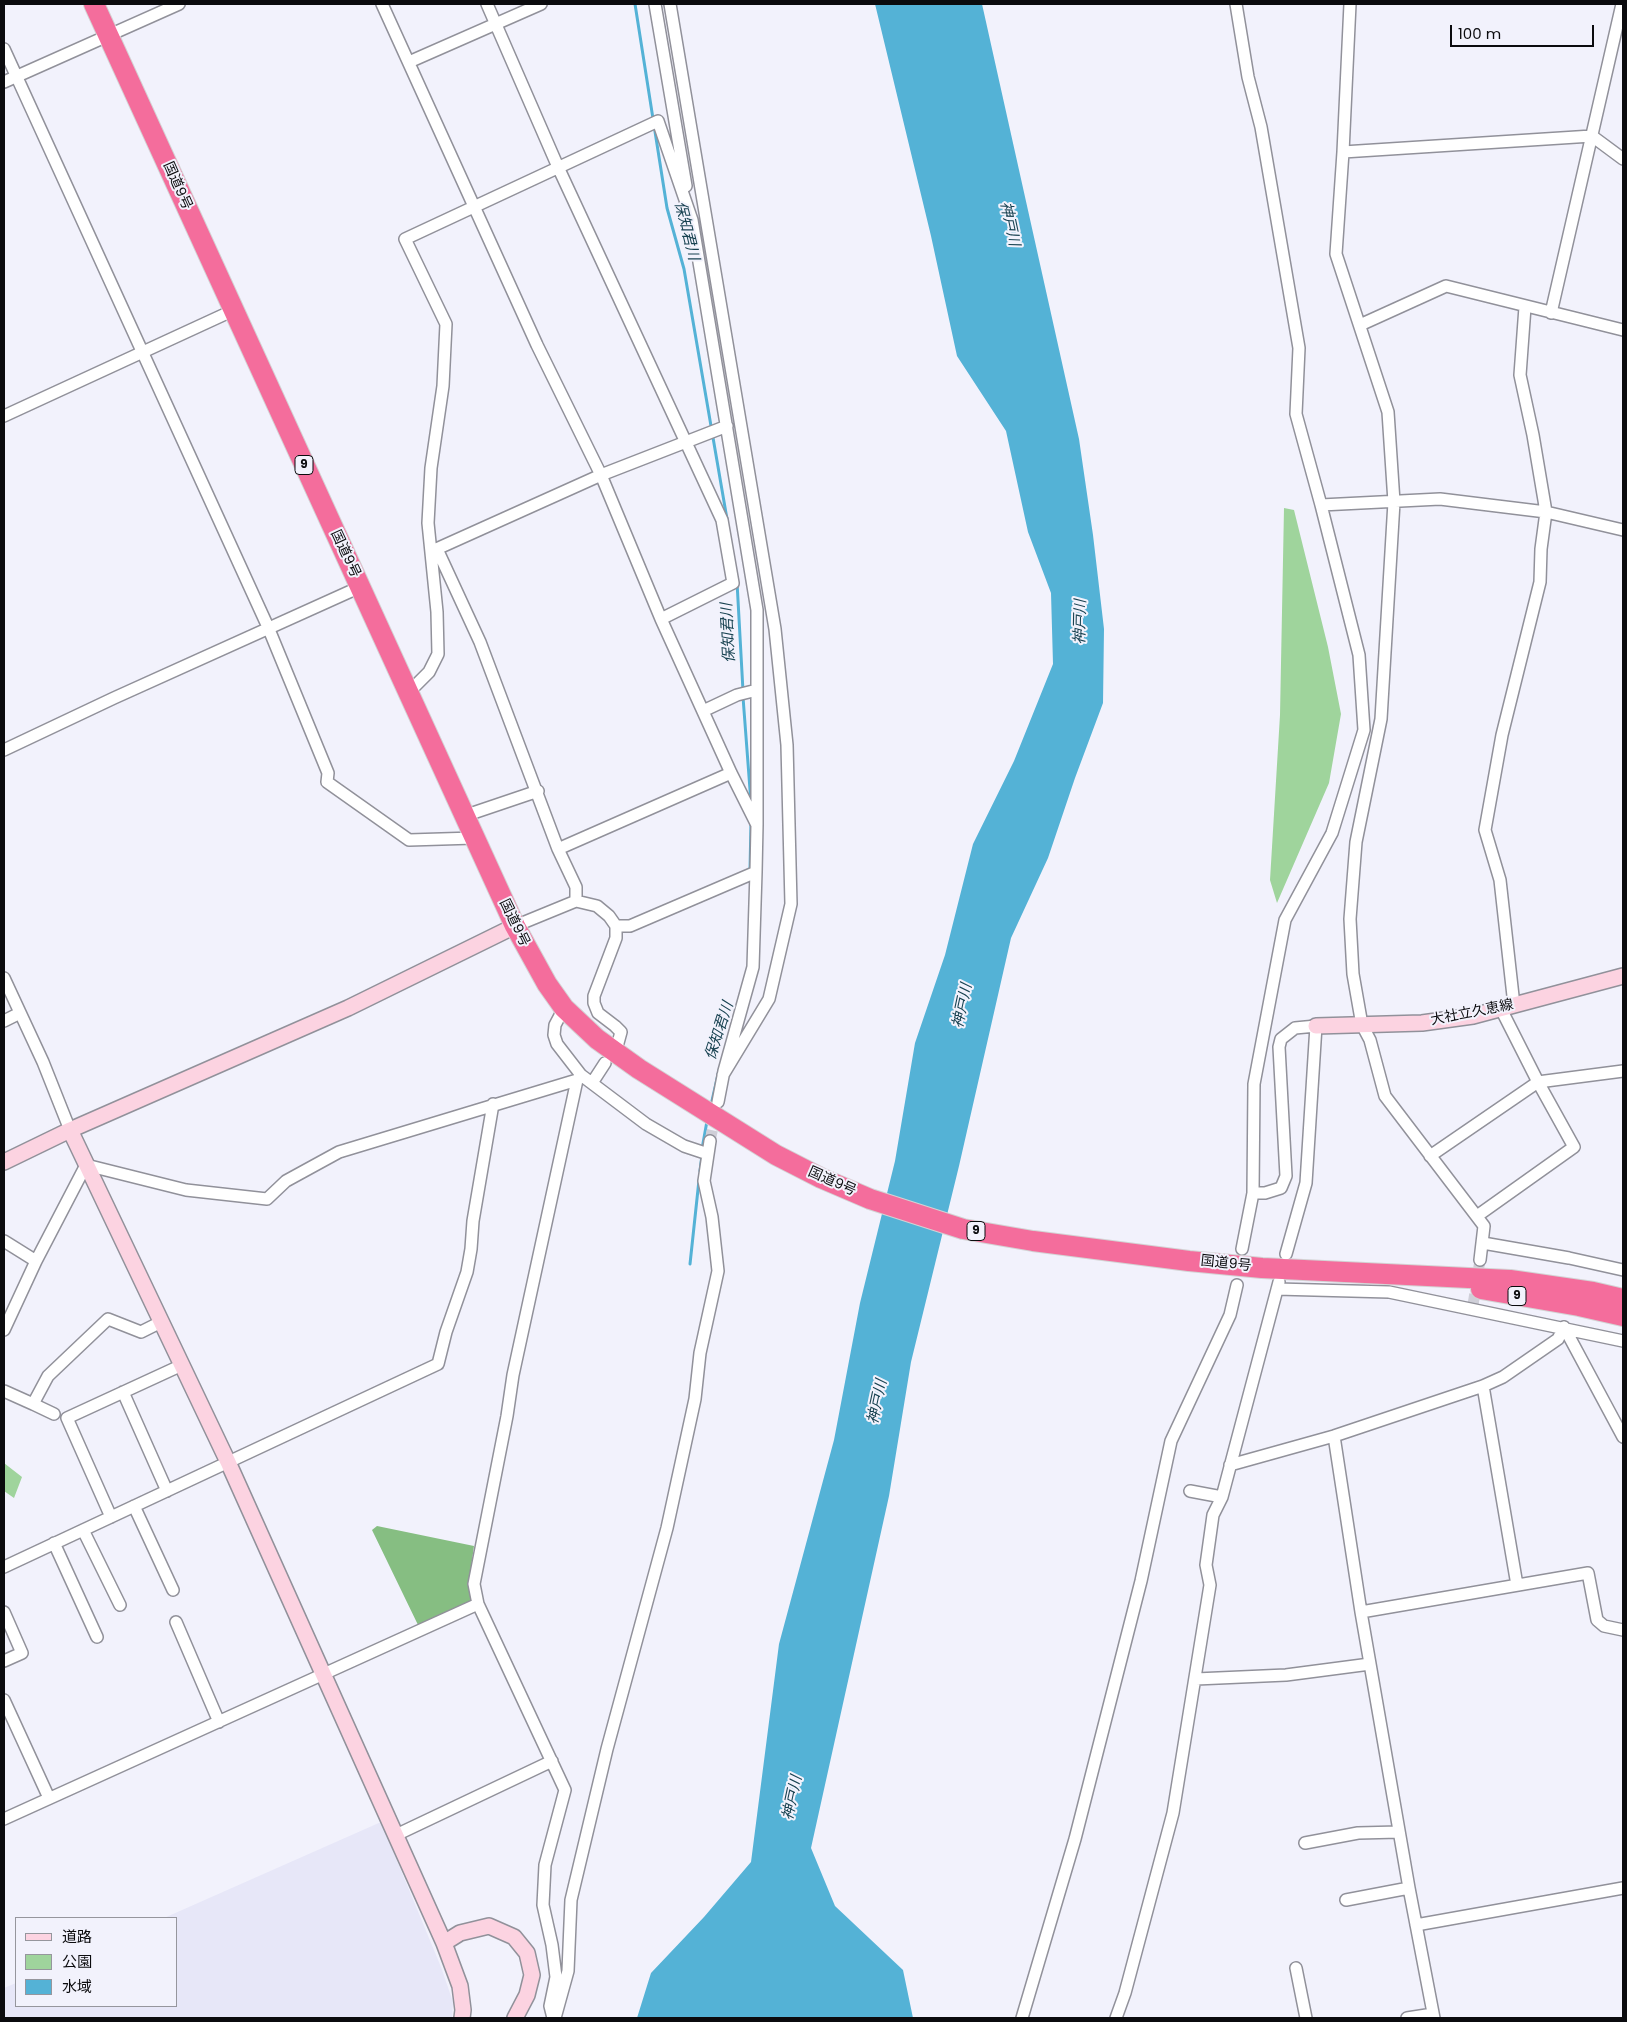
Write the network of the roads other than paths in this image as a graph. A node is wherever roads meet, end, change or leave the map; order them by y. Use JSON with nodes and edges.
{"nodes":[{"id":1,"x":94,"y":4,"type":"edge"},
{"id":2,"x":179,"y":4,"type":"edge"},
{"id":3,"x":382,"y":4,"type":"edge"},
{"id":4,"x":487,"y":4,"type":"edge"},
{"id":5,"x":540,"y":4,"type":"edge"},
{"id":6,"x":655,"y":4,"type":"edge"},
{"id":7,"x":670,"y":4,"type":"edge"},
{"id":8,"x":1236,"y":4,"type":"edge"},
{"id":9,"x":1350,"y":4,"type":"edge"},
{"id":10,"x":1622,"y":4,"type":"edge"},
{"id":11,"x":496,"y":24,"type":"junction"},
{"id":12,"x":108,"y":34,"type":"junction"},
{"id":13,"x":4,"y":49,"type":"edge"},
{"id":14,"x":409,"y":62,"type":"junction"},
{"id":15,"x":16,"y":77,"type":"junction"},
{"id":16,"x":4,"y":82,"type":"edge"},
{"id":17,"x":1592,"y":136,"type":"junction"},
{"id":18,"x":1343,"y":152,"type":"junction"},
{"id":19,"x":1623,"y":159,"type":"edge"},
{"id":20,"x":558,"y":167,"type":"junction"},
{"id":21,"x":473,"y":206,"type":"junction"},
{"id":22,"x":692,"y":220,"type":"junction"},
{"id":23,"x":1525,"y":307,"type":"junction"},
{"id":24,"x":234,"y":310,"type":"junction"},
{"id":25,"x":1551,"y":313,"type":"junction"},
{"id":26,"x":1360,"y":325,"type":"junction"},
{"id":27,"x":1623,"y":330,"type":"edge"},
{"id":28,"x":142,"y":351,"type":"junction"},
{"id":29,"x":4,"y":416,"type":"edge"},
{"id":30,"x":727,"y":426,"type":"junction"},
{"id":31,"x":686,"y":442,"type":"junction"},
{"id":32,"x":601,"y":475,"type":"junction"},
{"id":33,"x":1394,"y":502,"type":"junction"},
{"id":34,"x":1321,"y":505,"type":"junction"},
{"id":35,"x":1546,"y":512,"type":"junction"},
{"id":36,"x":1623,"y":530,"type":"edge"},
{"id":37,"x":434,"y":551,"type":"junction"},
{"id":38,"x":360,"y":587,"type":"junction"},
{"id":39,"x":661,"y":618,"type":"junction"},
{"id":40,"x":268,"y":627,"type":"junction"},
{"id":41,"x":757,"y":690,"type":"junction"},
{"id":42,"x":409,"y":692,"type":"junction"},
{"id":43,"x":703,"y":711,"type":"junction"},
{"id":44,"x":4,"y":750,"type":"edge"},
{"id":45,"x":731,"y":773,"type":"junction"},
{"id":46,"x":538,"y":791,"type":"junction"},
{"id":47,"x":464,"y":816,"type":"junction"},
{"id":48,"x":757,"y":825,"type":"junction"},
{"id":49,"x":474,"y":838,"type":"junction"},
{"id":50,"x":558,"y":849,"type":"junction"},
{"id":51,"x":756,"y":872,"type":"junction"},
{"id":52,"x":576,"y":901,"type":"junction"},
{"id":53,"x":515,"y":926,"type":"junction"},
{"id":54,"x":616,"y":926,"type":"junction"},
{"id":55,"x":1623,"y":976,"type":"edge"},
{"id":56,"x":4,"y":978,"type":"edge"},
{"id":57,"x":1507,"y":1007,"type":"junction"},
{"id":58,"x":564,"y":1008,"type":"junction"},
{"id":59,"x":20,"y":1013,"type":"junction"},
{"id":60,"x":4,"y":1021,"type":"edge"},
{"id":61,"x":1362,"y":1025,"type":"junction"},
{"id":62,"x":1316,"y":1026,"type":"junction"},
{"id":63,"x":618,"y":1043,"type":"dead end"},
{"id":64,"x":605,"y":1063,"type":"dead end"},
{"id":65,"x":1623,"y":1071,"type":"edge"},
{"id":66,"x":723,"y":1075,"type":"junction"},
{"id":67,"x":579,"y":1077,"type":"junction"},
{"id":68,"x":1538,"y":1082,"type":"junction"},
{"id":69,"x":592,"y":1083,"type":"junction"},
{"id":70,"x":718,"y":1102,"type":"tunnel mouth"},
{"id":71,"x":493,"y":1104,"type":"junction"},
{"id":72,"x":70,"y":1130,"type":"junction"},
{"id":73,"x":710,"y":1140,"type":"tunnel mouth"},
{"id":74,"x":708,"y":1154,"type":"junction"},
{"id":75,"x":1430,"y":1156,"type":"junction"},
{"id":76,"x":4,"y":1162,"type":"edge"},
{"id":77,"x":86,"y":1165,"type":"junction"},
{"id":78,"x":1253,"y":1193,"type":"junction"},
{"id":79,"x":1476,"y":1216,"type":"junction"},
{"id":80,"x":4,"y":1241,"type":"edge"},
{"id":81,"x":1483,"y":1243,"type":"junction"},
{"id":82,"x":1242,"y":1249,"type":"dead end"},
{"id":83,"x":1286,"y":1254,"type":"dead end"},
{"id":84,"x":1480,"y":1260,"type":"tunnel mouth"},
{"id":85,"x":36,"y":1261,"type":"junction"},
{"id":86,"x":1623,"y":1270,"type":"edge"},
{"id":87,"x":1411,"y":1274,"type":"junction"},
{"id":88,"x":1237,"y":1285,"type":"dead end"},
{"id":89,"x":1623,"y":1299,"type":"edge"},
{"id":90,"x":1623,"y":1316,"type":"edge"},
{"id":91,"x":161,"y":1322,"type":"junction"},
{"id":92,"x":1564,"y":1327,"type":"junction"},
{"id":93,"x":4,"y":1330,"type":"edge"},
{"id":94,"x":1623,"y":1341,"type":"edge"},
{"id":95,"x":182,"y":1365,"type":"junction"},
{"id":96,"x":1483,"y":1386,"type":"junction"},
{"id":97,"x":4,"y":1390,"type":"edge"},
{"id":98,"x":123,"y":1392,"type":"junction"},
{"id":99,"x":33,"y":1404,"type":"junction"},
{"id":100,"x":54,"y":1414,"type":"dead end"},
{"id":101,"x":1334,"y":1436,"type":"junction"},
{"id":102,"x":1623,"y":1437,"type":"edge"},
{"id":103,"x":228,"y":1462,"type":"junction"},
{"id":104,"x":1230,"y":1465,"type":"junction"},
{"id":105,"x":167,"y":1490,"type":"junction"},
{"id":106,"x":1190,"y":1491,"type":"dead end"},
{"id":107,"x":1222,"y":1497,"type":"junction"},
{"id":108,"x":134,"y":1506,"type":"junction"},
{"id":109,"x":111,"y":1517,"type":"junction"},
{"id":110,"x":83,"y":1530,"type":"junction"},
{"id":111,"x":54,"y":1543,"type":"junction"},
{"id":112,"x":4,"y":1566,"type":"edge"},
{"id":113,"x":1517,"y":1585,"type":"junction"},
{"id":114,"x":173,"y":1590,"type":"dead end"},
{"id":115,"x":478,"y":1604,"type":"junction"},
{"id":116,"x":120,"y":1605,"type":"dead end"},
{"id":117,"x":4,"y":1612,"type":"edge"},
{"id":118,"x":1361,"y":1612,"type":"junction"},
{"id":119,"x":176,"y":1622,"type":"dead end"},
{"id":120,"x":1623,"y":1630,"type":"edge"},
{"id":121,"x":97,"y":1637,"type":"dead end"},
{"id":122,"x":4,"y":1661,"type":"edge"},
{"id":123,"x":1370,"y":1664,"type":"junction"},
{"id":124,"x":325,"y":1675,"type":"junction"},
{"id":125,"x":1196,"y":1679,"type":"junction"},
{"id":126,"x":4,"y":1700,"type":"edge"},
{"id":127,"x":219,"y":1722,"type":"junction"},
{"id":128,"x":552,"y":1761,"type":"junction"},
{"id":129,"x":50,"y":1798,"type":"junction"},
{"id":130,"x":4,"y":1819,"type":"edge"},
{"id":131,"x":1399,"y":1832,"type":"junction"},
{"id":132,"x":396,"y":1835,"type":"junction"},
{"id":133,"x":1306,"y":1843,"type":"dead end"},
{"id":134,"x":1409,"y":1888,"type":"junction"},
{"id":135,"x":1623,"y":1888,"type":"edge"},
{"id":136,"x":1346,"y":1900,"type":"dead end"},
{"id":137,"x":1416,"y":1925,"type":"junction"},
{"id":138,"x":444,"y":1943,"type":"junction"},
{"id":139,"x":1296,"y":1968,"type":"dead end"},
{"id":140,"x":1434,"y":2016,"type":"edge"},
{"id":141,"x":462,"y":2018,"type":"edge"},
{"id":142,"x":515,"y":2018,"type":"edge"},
{"id":143,"x":554,"y":2018,"type":"edge"},
{"id":144,"x":1022,"y":2018,"type":"edge"},
{"id":145,"x":1116,"y":2018,"type":"edge"},
{"id":146,"x":1306,"y":2018,"type":"edge"},
{"id":147,"x":1407,"y":2018,"type":"edge"}],
"edges":[{"from":1,"to":12,"type":"highway","name":"国道9号","number":"9"},
{"from":2,"to":12,"type":"street"},
{"from":3,"to":14,"type":"street"},
{"from":4,"to":11,"type":"street"},
{"from":5,"to":11,"type":"street"},
{"from":6,"to":22,"type":"street"},
{"from":7,"to":66,"type":"street"},
{"from":8,"to":34,"type":"street"},
{"from":9,"to":18,"type":"street"},
{"from":10,"to":17,"type":"street"},
{"from":11,"to":14,"type":"street"},
{"from":11,"to":20,"type":"street"},
{"from":12,"to":15,"type":"street"},
{"from":12,"to":24,"type":"highway","name":"国道9号","number":"9"},
{"from":13,"to":15,"type":"street"},
{"from":14,"to":21,"type":"street"},
{"from":15,"to":16,"type":"street"},
{"from":15,"to":28,"type":"street"},
{"from":17,"to":18,"type":"street"},
{"from":17,"to":19,"type":"street"},
{"from":17,"to":25,"type":"street"},
{"from":18,"to":26,"type":"street"},
{"from":20,"to":21,"type":"street"},
{"from":20,"to":22,"type":"street"},
{"from":20,"to":31,"type":"street"},
{"from":21,"to":32,"type":"street"},
{"from":21,"to":37,"type":"street"},
{"from":22,"to":30,"type":"street"},
{"from":23,"to":25,"type":"street"},
{"from":23,"to":26,"type":"street"},
{"from":23,"to":35,"type":"street"},
{"from":24,"to":28,"type":"street"},
{"from":24,"to":38,"type":"highway","name":"国道9号","number":"9"},
{"from":25,"to":27,"type":"street"},
{"from":26,"to":33,"type":"street"},
{"from":28,"to":29,"type":"street"},
{"from":28,"to":40,"type":"street"},
{"from":30,"to":31,"type":"street"},
{"from":30,"to":41,"type":"street"},
{"from":31,"to":32,"type":"street"},
{"from":31,"to":39,"type":"street"},
{"from":32,"to":37,"type":"street"},
{"from":32,"to":39,"type":"street"},
{"from":33,"to":34,"type":"street"},
{"from":33,"to":35,"type":"street"},
{"from":33,"to":61,"type":"street"},
{"from":34,"to":78,"type":"street"},
{"from":35,"to":36,"type":"street"},
{"from":35,"to":57,"type":"street"},
{"from":37,"to":42,"type":"street"},
{"from":37,"to":46,"type":"street"},
{"from":38,"to":40,"type":"street"},
{"from":38,"to":42,"type":"highway","name":"国道9号","number":"9"},
{"from":39,"to":43,"type":"street"},
{"from":40,"to":44,"type":"street"},
{"from":40,"to":49,"type":"street"},
{"from":41,"to":43,"type":"street"},
{"from":41,"to":48,"type":"street"},
{"from":42,"to":47,"type":"highway","name":"国道9号","number":"9"},
{"from":43,"to":45,"type":"street"},
{"from":45,"to":48,"type":"street"},
{"from":45,"to":50,"type":"street"},
{"from":46,"to":47,"type":"street"},
{"from":46,"to":50,"type":"street"},
{"from":47,"to":49,"type":"highway","name":"国道9号","number":"9"},
{"from":48,"to":51,"type":"street"},
{"from":49,"to":53,"type":"highway","name":"国道9号","number":"9"},
{"from":50,"to":52,"type":"street"},
{"from":51,"to":54,"type":"street"},
{"from":51,"to":66,"type":"street"},
{"from":52,"to":53,"type":"street"},
{"from":52,"to":54,"type":"street"},
{"from":53,"to":58,"type":"highway","name":"国道9号","number":"9"},
{"from":53,"to":72,"type":"street"},
{"from":54,"to":63,"type":"street"},
{"from":55,"to":57,"type":"street","name":"大社立久恵線"},
{"from":56,"to":59,"type":"street"},
{"from":57,"to":61,"type":"street","name":"大社立久恵線"},
{"from":57,"to":68,"type":"street"},
{"from":58,"to":67,"type":"street"},
{"from":58,"to":87,"type":"highway","name":"国道9号","number":"9"},
{"from":59,"to":60,"type":"street"},
{"from":59,"to":72,"type":"street"},
{"from":61,"to":62,"type":"street","name":"大社立久恵線"},
{"from":61,"to":75,"type":"street"},
{"from":62,"to":78,"type":"street"},
{"from":62,"to":83,"type":"street"},
{"from":64,"to":69,"type":"street"},
{"from":65,"to":68,"type":"street"},
{"from":66,"to":70,"type":"street"},
{"from":67,"to":69,"type":"street"},
{"from":67,"to":71,"type":"street"},
{"from":67,"to":115,"type":"street"},
{"from":68,"to":75,"type":"street"},
{"from":68,"to":79,"type":"street"},
{"from":69,"to":74,"type":"street"},
{"from":71,"to":77,"type":"street"},
{"from":71,"to":103,"type":"street"},
{"from":72,"to":76,"type":"street"},
{"from":72,"to":77,"type":"street"},
{"from":73,"to":74,"type":"street"},
{"from":74,"to":143,"type":"street"},
{"from":75,"to":79,"type":"street"},
{"from":77,"to":85,"type":"street"},
{"from":77,"to":91,"type":"street"},
{"from":78,"to":82,"type":"street"},
{"from":79,"to":81,"type":"street"},
{"from":80,"to":85,"type":"street"},
{"from":81,"to":84,"type":"street"},
{"from":81,"to":86,"type":"street"},
{"from":85,"to":93,"type":"street"},
{"from":87,"to":89,"type":"highway","name":"国道9号","number":"9"},
{"from":87,"to":90,"type":"highway","name":"国道9号","number":"9"},
{"from":88,"to":144,"type":"street"},
{"from":91,"to":95,"type":"street"},
{"from":91,"to":99,"type":"street"},
{"from":92,"to":94,"type":"street"},
{"from":92,"to":96,"type":"street"},
{"from":92,"to":102,"type":"street"},
{"from":92,"to":104,"type":"street"},
{"from":95,"to":98,"type":"street"},
{"from":95,"to":103,"type":"street"},
{"from":96,"to":101,"type":"street"},
{"from":96,"to":113,"type":"street"},
{"from":97,"to":99,"type":"street"},
{"from":98,"to":105,"type":"street"},
{"from":98,"to":109,"type":"street"},
{"from":99,"to":100,"type":"street"},
{"from":101,"to":104,"type":"street"},
{"from":101,"to":118,"type":"street"},
{"from":103,"to":105,"type":"street"},
{"from":103,"to":124,"type":"street"},
{"from":104,"to":107,"type":"street"},
{"from":105,"to":108,"type":"street"},
{"from":106,"to":107,"type":"street"},
{"from":107,"to":125,"type":"street"},
{"from":108,"to":109,"type":"street"},
{"from":108,"to":114,"type":"street"},
{"from":109,"to":110,"type":"street"},
{"from":110,"to":111,"type":"street"},
{"from":110,"to":116,"type":"street"},
{"from":111,"to":112,"type":"street"},
{"from":111,"to":121,"type":"street"},
{"from":113,"to":118,"type":"street"},
{"from":113,"to":120,"type":"street"},
{"from":115,"to":124,"type":"street"},
{"from":115,"to":128,"type":"street"},
{"from":117,"to":122,"type":"street"},
{"from":118,"to":123,"type":"street"},
{"from":119,"to":127,"type":"street"},
{"from":123,"to":125,"type":"street"},
{"from":123,"to":131,"type":"street"},
{"from":124,"to":127,"type":"street"},
{"from":124,"to":132,"type":"street"},
{"from":125,"to":145,"type":"street"},
{"from":126,"to":129,"type":"street"},
{"from":127,"to":129,"type":"street"},
{"from":128,"to":132,"type":"street"},
{"from":128,"to":143,"type":"street"},
{"from":129,"to":130,"type":"street"},
{"from":131,"to":133,"type":"street"},
{"from":131,"to":134,"type":"street"},
{"from":132,"to":138,"type":"street"},
{"from":134,"to":136,"type":"street"},
{"from":134,"to":137,"type":"street"},
{"from":135,"to":137,"type":"street"},
{"from":137,"to":140,"type":"street"},
{"from":138,"to":141,"type":"street"},
{"from":138,"to":142,"type":"street"},
{"from":139,"to":146,"type":"street"},
{"from":140,"to":147,"type":"street"}]}
